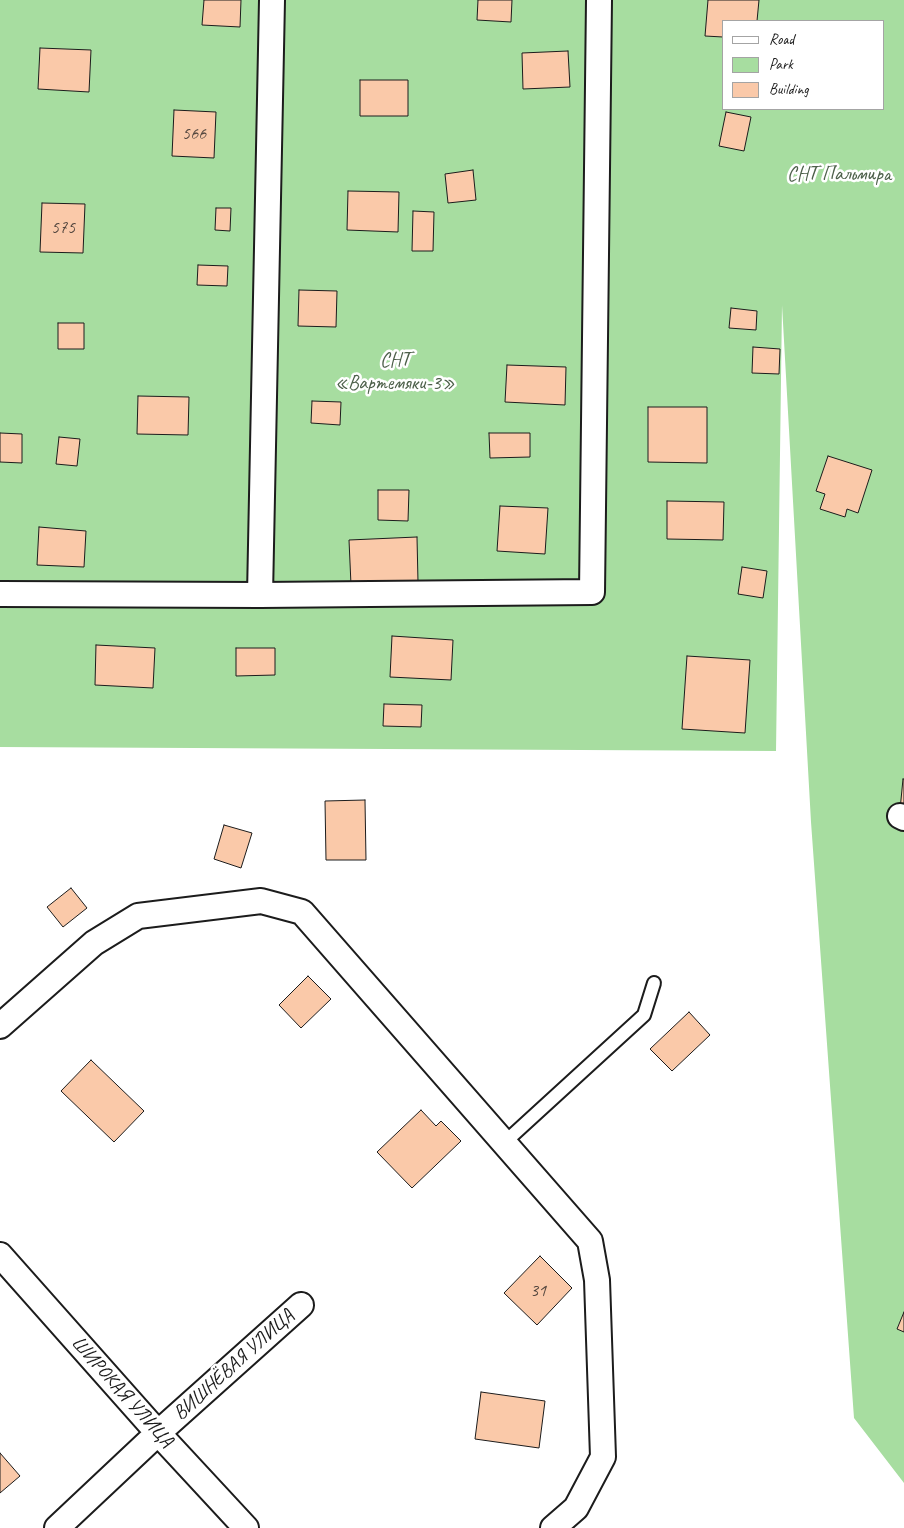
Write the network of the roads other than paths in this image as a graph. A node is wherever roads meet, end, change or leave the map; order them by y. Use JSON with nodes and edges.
{"nodes":[{"id":1,"x":272,"y":0,"type":"edge"},
{"id":2,"x":599,"y":0,"type":"edge"},
{"id":3,"x":0,"y":594,"type":"edge"},
{"id":4,"x":260,"y":595,"type":"junction"},
{"id":5,"x":654,"y":983,"type":"dead end"},
{"id":6,"x":0,"y":1026,"type":"edge"},
{"id":7,"x":504,"y":1143,"type":"junction"},
{"id":8,"x":0,"y":1255,"type":"edge"},
{"id":9,"x":301,"y":1305,"type":"dead end"},
{"id":10,"x":158,"y":1433,"type":"junction"},
{"id":11,"x":57,"y":1528,"type":"edge"},
{"id":12,"x":246,"y":1528,"type":"edge"},
{"id":13,"x":553,"y":1528,"type":"edge"}],
"edges":[{"from":1,"to":4,"type":"street"},
{"from":2,"to":4,"type":"street"},
{"from":3,"to":4,"type":"street"},
{"from":5,"to":7,"type":"lane"},
{"from":6,"to":7,"type":"street"},
{"from":7,"to":13,"type":"street"},
{"from":8,"to":10,"type":"street","name":"ШИРОКАЯ УЛИЦА"},
{"from":9,"to":10,"type":"street","name":"ВИШНЁВАЯ УЛИЦА"},
{"from":10,"to":11,"type":"street","name":"ВИШНЁВАЯ УЛИЦА"},
{"from":10,"to":12,"type":"street","name":"ШИРОКАЯ УЛИЦА"}]}
